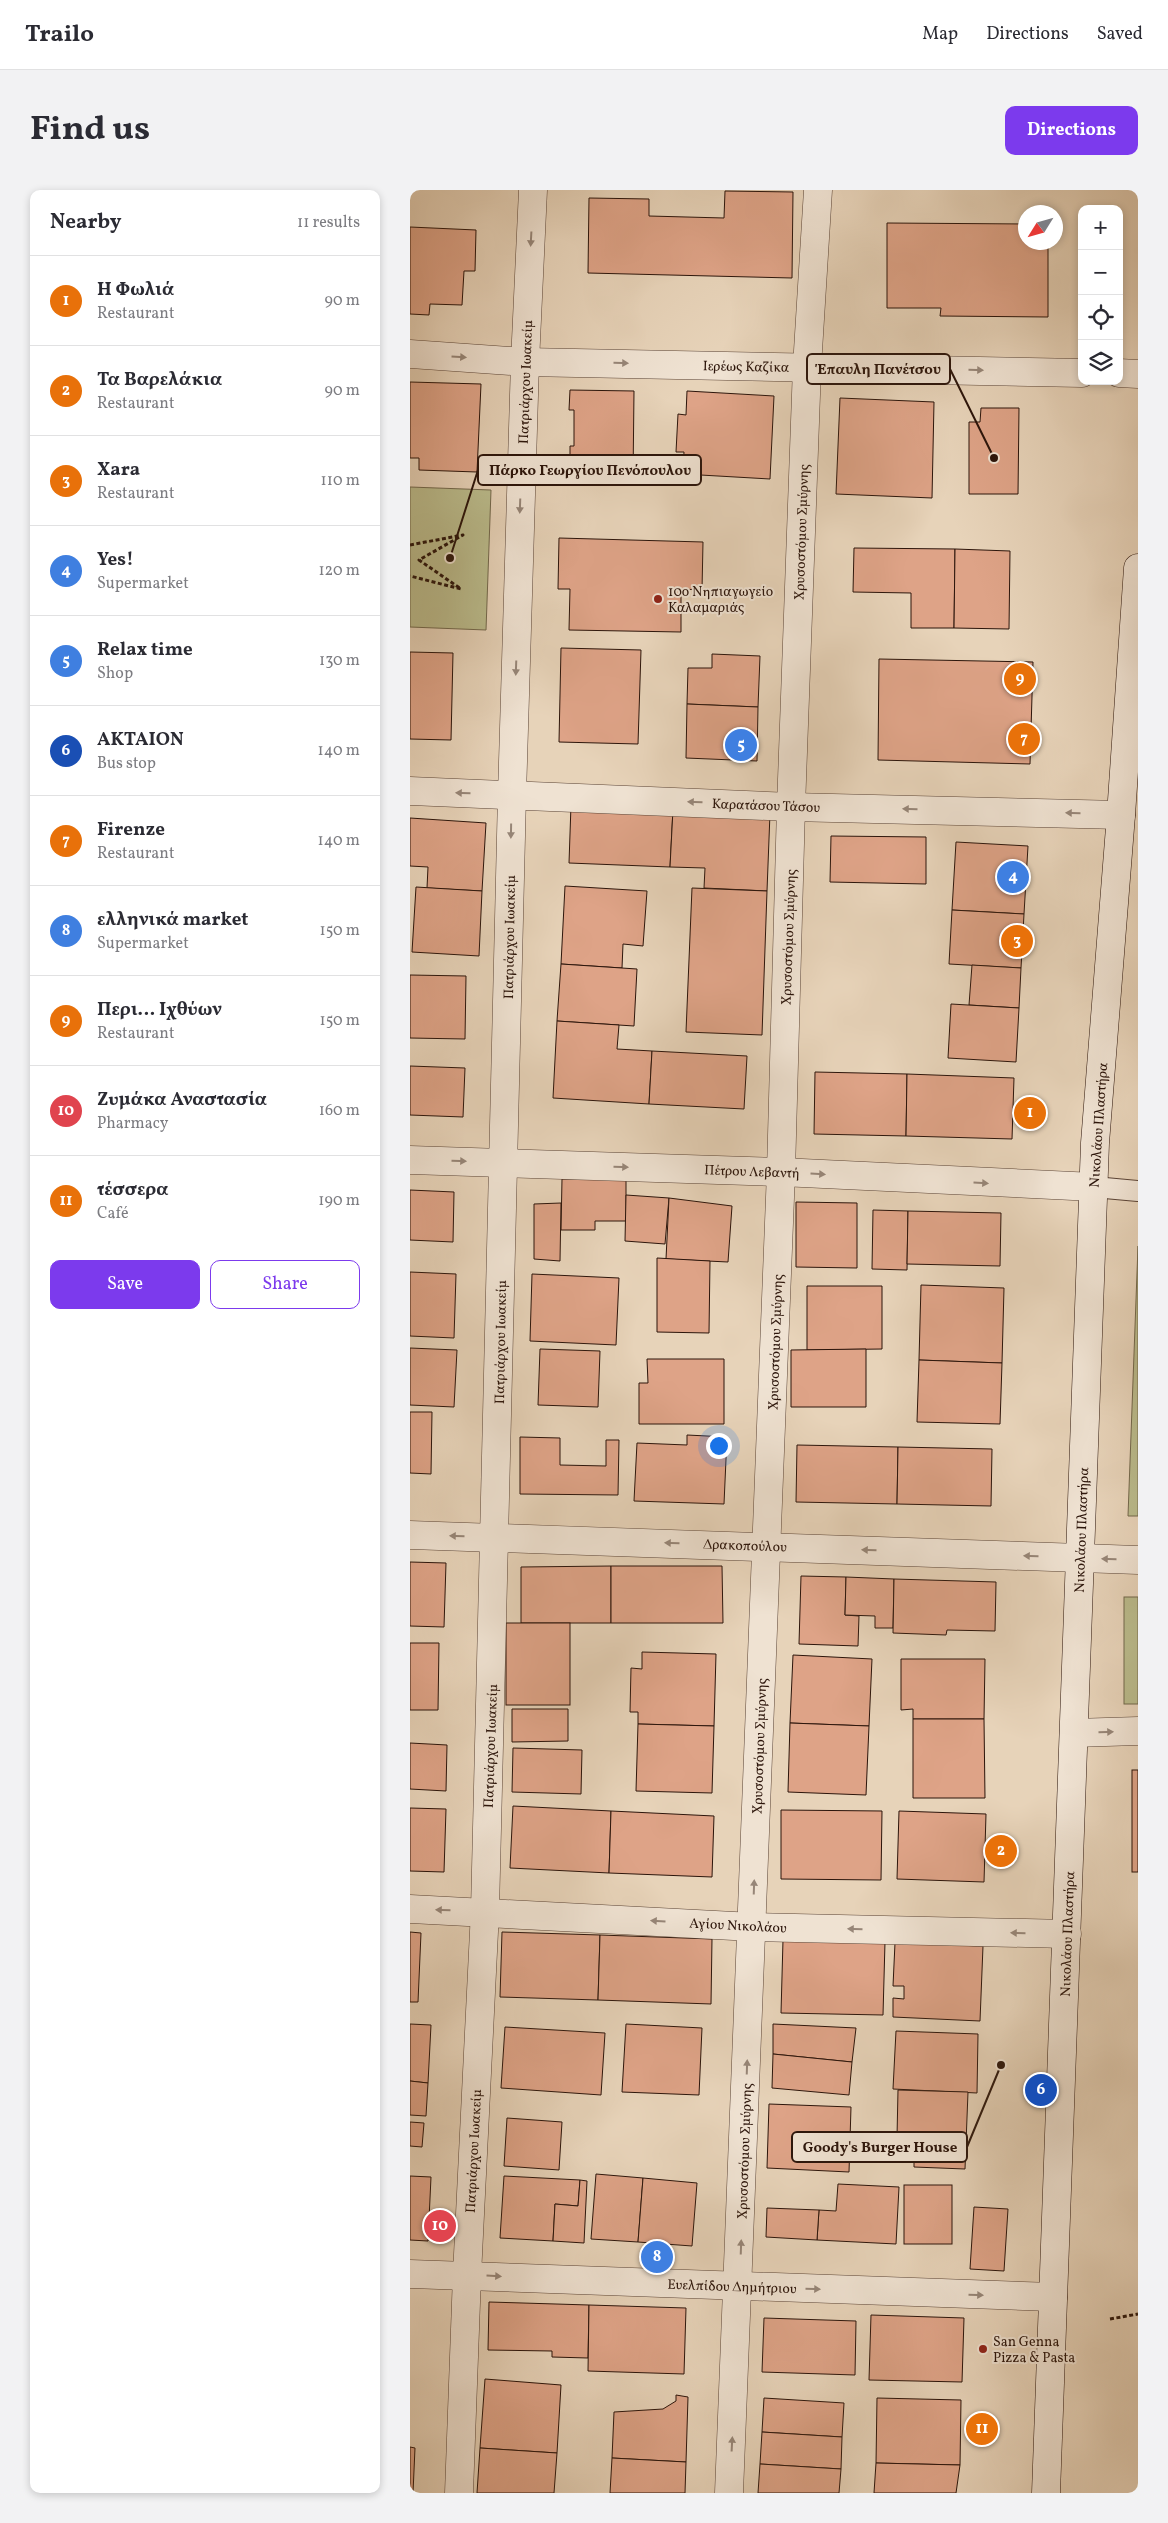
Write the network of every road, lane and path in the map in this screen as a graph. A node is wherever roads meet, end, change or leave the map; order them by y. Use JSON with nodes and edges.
{"nodes":[{"id":1,"x":533,"y":190,"type":"edge"},
{"id":2,"x":818,"y":190,"type":"edge"},
{"id":3,"x":410,"y":354,"type":"edge"},
{"id":4,"x":525,"y":362,"type":"junction"},
{"id":5,"x":807,"y":367,"type":"junction"},
{"id":6,"x":1078,"y":373,"type":"edge"},
{"id":7,"x":1123,"y":374,"type":"edge"},
{"id":8,"x":1138,"y":374,"type":"edge"},
{"id":9,"x":410,"y":545,"type":"edge"},
{"id":10,"x":1138,"y":568,"type":"edge"},
{"id":11,"x":410,"y":576,"type":"edge"},
{"id":12,"x":410,"y":791,"type":"edge"},
{"id":13,"x":512,"y":795,"type":"junction"},
{"id":14,"x":791,"y":807,"type":"junction"},
{"id":15,"x":1122,"y":815,"type":"junction"},
{"id":16,"x":410,"y":1160,"type":"edge"},
{"id":17,"x":504,"y":1163,"type":"junction"},
{"id":18,"x":782,"y":1172,"type":"junction"},
{"id":19,"x":1094,"y":1188,"type":"junction"},
{"id":20,"x":1138,"y":1191,"type":"edge"},
{"id":21,"x":410,"y":1535,"type":"edge"},
{"id":22,"x":495,"y":1537,"type":"junction"},
{"id":23,"x":766,"y":1546,"type":"junction"},
{"id":24,"x":1080,"y":1558,"type":"junction"},
{"id":25,"x":1138,"y":1560,"type":"edge"},
{"id":26,"x":1138,"y":1731,"type":"edge"},
{"id":27,"x":1074,"y":1732,"type":"junction"},
{"id":28,"x":410,"y":1909,"type":"edge"},
{"id":29,"x":485,"y":1911,"type":"junction"},
{"id":30,"x":753,"y":1927,"type":"junction"},
{"id":31,"x":1067,"y":1934,"type":"junction"},
{"id":32,"x":410,"y":2274,"type":"edge"},
{"id":33,"x":467,"y":2275,"type":"junction"},
{"id":34,"x":739,"y":2287,"type":"junction"},
{"id":35,"x":1053,"y":2297,"type":"junction"},
{"id":36,"x":1138,"y":2314,"type":"edge"},
{"id":37,"x":1110,"y":2319,"type":"dead end"},
{"id":38,"x":459,"y":2493,"type":"edge"},
{"id":39,"x":730,"y":2493,"type":"edge"},
{"id":40,"x":1046,"y":2493,"type":"edge"}],
"edges":[{"from":1,"to":4,"type":"street","name":"Πατριάρχου Ιωακείμ","one_way":true},
{"from":2,"to":5,"type":"street","name":"Χρυσοστόμου Σμύρνης"},
{"from":3,"to":4,"type":"street","name":"Ιερέως Καζίκα","one_way":true},
{"from":4,"to":5,"type":"street","name":"Ιερέως Καζίκα","one_way":true},
{"from":4,"to":13,"type":"street","name":"Πατριάρχου Ιωακείμ","one_way":true},
{"from":5,"to":6,"type":"street","name":"Ιερέως Καζίκα","one_way":true},
{"from":5,"to":14,"type":"street","name":"Χρυσοστόμου Σμύρνης"},
{"from":7,"to":8,"type":"street"},
{"from":9,"to":11,"type":"path"},
{"from":10,"to":15,"type":"street","name":"Νικολάου Πλαστήρα"},
{"from":13,"to":12,"type":"street","name":"Καρατάσου Τάσου","one_way":true},
{"from":14,"to":13,"type":"street","name":"Καρατάσου Τάσου","one_way":true},
{"from":13,"to":17,"type":"street","name":"Πατριάρχου Ιωακείμ","one_way":true},
{"from":15,"to":14,"type":"street","name":"Καρατάσου Τάσου","one_way":true},
{"from":14,"to":18,"type":"street","name":"Χρυσοστόμου Σμύρνης"},
{"from":15,"to":19,"type":"street","name":"Νικολάου Πλαστήρα"},
{"from":16,"to":17,"type":"street","name":"Πέτρου Λεβαντή","one_way":true},
{"from":17,"to":18,"type":"street","name":"Πέτρου Λεβαντή","one_way":true},
{"from":17,"to":22,"type":"street","name":"Πατριάρχου Ιωακείμ"},
{"from":18,"to":19,"type":"street","name":"Πέτρου Λεβαντή","one_way":true},
{"from":18,"to":23,"type":"street","name":"Χρυσοστόμου Σμύρνης"},
{"from":19,"to":20,"type":"lane"},
{"from":19,"to":24,"type":"street","name":"Νικολάου Πλαστήρα"},
{"from":22,"to":21,"type":"street","name":"Δρακοπούλου","one_way":true},
{"from":23,"to":22,"type":"street","name":"Δρακοπούλου","one_way":true},
{"from":22,"to":29,"type":"street","name":"Πατριάρχου Ιωακείμ"},
{"from":24,"to":23,"type":"street","name":"Δρακοπούλου","one_way":true},
{"from":30,"to":23,"type":"street","name":"Χρυσοστόμου Σμύρνης","one_way":true},
{"from":25,"to":24,"type":"street","name":"Δρακοπούλου","one_way":true},
{"from":24,"to":27,"type":"street","name":"Νικολάου Πλαστήρα"},
{"from":27,"to":26,"type":"street","one_way":true},
{"from":27,"to":31,"type":"street","name":"Νικολάου Πλαστήρα"},
{"from":29,"to":28,"type":"street","name":"Αγίου Νικολάου","one_way":true},
{"from":30,"to":29,"type":"street","name":"Αγίου Νικολάου","one_way":true},
{"from":29,"to":33,"type":"street","name":"Πατριάρχου Ιωακείμ"},
{"from":31,"to":30,"type":"street","name":"Αγίου Νικολάου","one_way":true},
{"from":34,"to":30,"type":"street","name":"Χρυσοστόμου Σμύρνης","one_way":true},
{"from":31,"to":35,"type":"street","name":"Νικολάου Πλαστήρα"},
{"from":32,"to":33,"type":"street","name":"Ευελπίδου Δημήτριου"},
{"from":33,"to":34,"type":"street","name":"Ευελπίδου Δημήτριου","one_way":true},
{"from":33,"to":38,"type":"street","name":"Πατριάρχου Ιωακείμ"},
{"from":34,"to":35,"type":"street","name":"Ευελπίδου Δημήτριου","one_way":true},
{"from":39,"to":34,"type":"street","name":"Χρυσοστόμου Σμύρνης","one_way":true},
{"from":35,"to":40,"type":"street","name":"Νικολάου Πλαστήρα"},
{"from":36,"to":37,"type":"path"}]}
